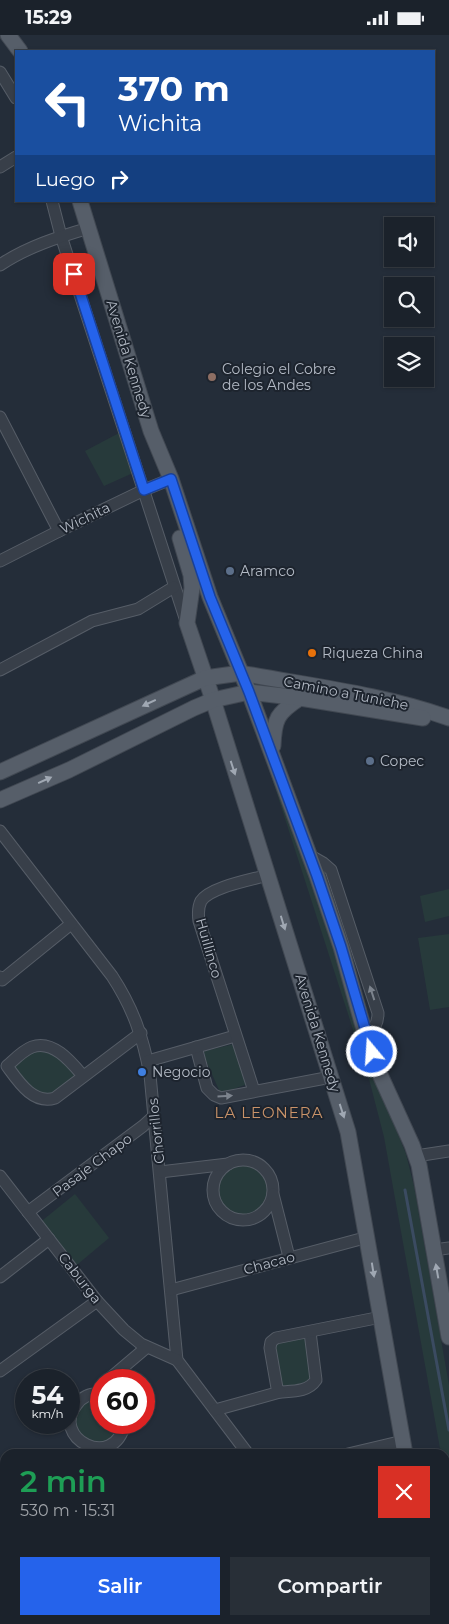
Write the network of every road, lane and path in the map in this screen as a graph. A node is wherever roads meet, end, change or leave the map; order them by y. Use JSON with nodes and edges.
{"nodes":[{"id":1,"x":8,"y":35,"type":"edge"},
{"id":2,"x":19,"y":50,"type":"edge"},
{"id":3,"x":0,"y":72,"type":"edge"},
{"id":4,"x":15,"y":96,"type":"edge"},
{"id":5,"x":15,"y":158,"type":"edge"},
{"id":6,"x":0,"y":167,"type":"edge"},
{"id":7,"x":52,"y":202,"type":"edge"},
{"id":8,"x":80,"y":202,"type":"edge"},
{"id":9,"x":89,"y":228,"type":"junction"},
{"id":10,"x":62,"y":236,"type":"junction"},
{"id":11,"x":0,"y":265,"type":"edge"},
{"id":12,"x":0,"y":417,"type":"edge"},
{"id":13,"x":166,"y":481,"type":"junction"},
{"id":14,"x":144,"y":490,"type":"junction"},
{"id":15,"x":59,"y":531,"type":"junction"},
{"id":16,"x":0,"y":561,"type":"edge"},
{"id":17,"x":174,"y":587,"type":"junction"},
{"id":18,"x":186,"y":623,"type":"junction"},
{"id":19,"x":0,"y":670,"type":"edge"},
{"id":20,"x":241,"y":673,"type":"junction"},
{"id":21,"x":205,"y":678,"type":"junction"},
{"id":22,"x":249,"y":692,"type":"junction"},
{"id":23,"x":300,"y":698,"type":"junction"},
{"id":24,"x":212,"y":700,"type":"junction"},
{"id":25,"x":128,"y":713,"type":"junction"},
{"id":26,"x":449,"y":719,"type":"edge"},
{"id":27,"x":138,"y":735,"type":"junction"},
{"id":28,"x":272,"y":753,"type":"junction"},
{"id":29,"x":0,"y":772,"type":"edge"},
{"id":30,"x":0,"y":800,"type":"edge"},
{"id":31,"x":0,"y":831,"type":"edge"},
{"id":32,"x":268,"y":875,"type":"junction"},
{"id":33,"x":72,"y":924,"type":"junction"},
{"id":34,"x":1,"y":980,"type":"edge"},
{"id":35,"x":141,"y":1033,"type":"junction"},
{"id":36,"x":235,"y":1036,"type":"junction"},
{"id":37,"x":196,"y":1047,"type":"junction"},
{"id":38,"x":148,"y":1061,"type":"junction"},
{"id":39,"x":3,"y":1069,"type":"edge"},
{"id":40,"x":83,"y":1076,"type":"junction"},
{"id":41,"x":331,"y":1077,"type":"junction"},
{"id":42,"x":254,"y":1091,"type":"junction"},
{"id":43,"x":154,"y":1115,"type":"junction"},
{"id":44,"x":449,"y":1151,"type":"edge"},
{"id":45,"x":416,"y":1156,"type":"junction"},
{"id":46,"x":228,"y":1164,"type":"junction"},
{"id":47,"x":160,"y":1172,"type":"junction"},
{"id":48,"x":0,"y":1175,"type":"edge"},
{"id":49,"x":273,"y":1193,"type":"junction"},
{"id":50,"x":28,"y":1212,"type":"junction"},
{"id":51,"x":368,"y":1237,"type":"junction"},
{"id":52,"x":49,"y":1239,"type":"junction"},
{"id":53,"x":449,"y":1248,"type":"edge"},
{"id":54,"x":434,"y":1250,"type":"junction"},
{"id":55,"x":289,"y":1257,"type":"junction"},
{"id":56,"x":0,"y":1277,"type":"edge"},
{"id":57,"x":171,"y":1289,"type":"junction"},
{"id":58,"x":97,"y":1301,"type":"junction"},
{"id":59,"x":381,"y":1317,"type":"junction"},
{"id":60,"x":310,"y":1332,"type":"junction"},
{"id":61,"x":449,"y":1337,"type":"edge"},
{"id":62,"x":148,"y":1347,"type":"junction"},
{"id":63,"x":177,"y":1360,"type":"junction"},
{"id":64,"x":121,"y":1369,"type":"edge"},
{"id":65,"x":0,"y":1371,"type":"edge"},
{"id":66,"x":280,"y":1393,"type":"junction"},
{"id":67,"x":90,"y":1397,"type":"edge"},
{"id":68,"x":215,"y":1409,"type":"junction"},
{"id":69,"x":121,"y":1434,"type":"edge"},
{"id":70,"x":404,"y":1447,"type":"edge"},
{"id":71,"x":97,"y":1449,"type":"edge"},
{"id":72,"x":103,"y":1449,"type":"edge"},
{"id":73,"x":244,"y":1449,"type":"edge"},
{"id":74,"x":388,"y":1449,"type":"edge"}],
"edges":[{"from":1,"to":2,"type":"main road"},
{"from":3,"to":4,"type":"street"},
{"from":5,"to":6,"type":"street"},
{"from":7,"to":10,"type":"street","name":"Avenida Kennedy"},
{"from":8,"to":9,"type":"main road","name":"Avenida Kennedy"},
{"from":9,"to":10,"type":"street"},
{"from":9,"to":13,"type":"main road","name":"Avenida Kennedy"},
{"from":10,"to":11,"type":"street"},
{"from":10,"to":14,"type":"street","name":"Avenida Kennedy"},
{"from":12,"to":15,"type":"street"},
{"from":13,"to":14,"type":"street","name":"Wichita"},
{"from":13,"to":18,"type":"main road","name":"Avenida Kennedy"},
{"from":13,"to":20,"type":"main road","name":"Avenida Kennedy"},
{"from":14,"to":15,"type":"street","name":"Wichita"},
{"from":14,"to":17,"type":"street","name":"Avenida Kennedy"},
{"from":15,"to":16,"type":"street","name":"Wichita"},
{"from":17,"to":18,"type":"street","name":"Avenida Kennedy"},
{"from":17,"to":19,"type":"street"},
{"from":18,"to":21,"type":"main road","name":"Avenida Kennedy"},
{"from":20,"to":21,"type":"main road","name":"Camino a Tuniche"},
{"from":20,"to":22,"type":"main road","name":"Avenida Kennedy"},
{"from":20,"to":26,"type":"main road","name":"Camino a Tuniche"},
{"from":21,"to":24,"type":"main road","name":"Avenida Kennedy"},
{"from":21,"to":25,"type":"main road","name":"Camino a Tuniche","one_way":true},
{"from":22,"to":23,"type":"main road","name":"Camino a Tuniche"},
{"from":22,"to":24,"type":"main road","name":"Camino a Tuniche"},
{"from":22,"to":28,"type":"main road","name":"Avenida Kennedy"},
{"from":23,"to":26,"type":"main road","name":"Camino a Tuniche"},
{"from":23,"to":28,"type":"main road"},
{"from":24,"to":27,"type":"main road","name":"Camino a Tuniche"},
{"from":24,"to":32,"type":"main road","name":"Avenida Kennedy","one_way":true},
{"from":25,"to":27,"type":"main road"},
{"from":25,"to":29,"type":"main road","name":"Camino a Tuniche"},
{"from":30,"to":27,"type":"main road","name":"Camino a Tuniche","one_way":true},
{"from":45,"to":28,"type":"main road","name":"Avenida Kennedy","one_way":true},
{"from":31,"to":33,"type":"street","name":"Chorrillos"},
{"from":32,"to":36,"type":"street","name":"Huillinco"},
{"from":32,"to":41,"type":"main road","name":"Avenida Kennedy","one_way":true},
{"from":33,"to":34,"type":"street"},
{"from":33,"to":35,"type":"street","name":"Chorrillos"},
{"from":35,"to":38,"type":"street","name":"Chorrillos"},
{"from":35,"to":40,"type":"street"},
{"from":36,"to":37,"type":"street"},
{"from":36,"to":42,"type":"street","name":"Huillinco"},
{"from":37,"to":38,"type":"street"},
{"from":37,"to":42,"type":"street","one_way":true},
{"from":38,"to":43,"type":"street","name":"Chorrillos"},
{"from":39,"to":40,"type":"street"},
{"from":39,"to":40,"type":"street"},
{"from":41,"to":42,"type":"street"},
{"from":41,"to":51,"type":"main road","name":"Avenida Kennedy","one_way":true},
{"from":43,"to":47,"type":"street","name":"Chorrillos"},
{"from":43,"to":50,"type":"street","name":"Pasaje Chapo"},
{"from":44,"to":45,"type":"street"},
{"from":45,"to":54,"type":"main road","name":"Avenida Kennedy"},
{"from":46,"to":47,"type":"street"},
{"from":46,"to":49,"type":"street"},
{"from":46,"to":49,"type":"street"},
{"from":47,"to":57,"type":"street","name":"Chorrillos"},
{"from":48,"to":50,"type":"street","name":"Caburga"},
{"from":49,"to":55,"type":"street"},
{"from":50,"to":52,"type":"street","name":"Caburga"},
{"from":51,"to":55,"type":"street","name":"Chacao"},
{"from":51,"to":59,"type":"main road","name":"Avenida Kennedy","one_way":true},
{"from":52,"to":56,"type":"street"},
{"from":52,"to":58,"type":"street","name":"Caburga"},
{"from":53,"to":54,"type":"street"},
{"from":61,"to":54,"type":"main road","name":"Avenida Kennedy","one_way":true},
{"from":55,"to":57,"type":"street","name":"Chacao"},
{"from":57,"to":63,"type":"street","name":"Chorrillos"},
{"from":58,"to":62,"type":"street","name":"Caburga"},
{"from":58,"to":65,"type":"street"},
{"from":59,"to":60,"type":"street"},
{"from":59,"to":70,"type":"main road","name":"Avenida Kennedy"},
{"from":60,"to":66,"type":"street"},
{"from":60,"to":66,"type":"street"},
{"from":62,"to":63,"type":"street","name":"Caburga"},
{"from":62,"to":64,"type":"street"},
{"from":63,"to":68,"type":"street"},
{"from":66,"to":68,"type":"street"},
{"from":67,"to":71,"type":"street"},
{"from":68,"to":73,"type":"street"},
{"from":69,"to":72,"type":"street"},
{"from":70,"to":74,"type":"street"}]}
